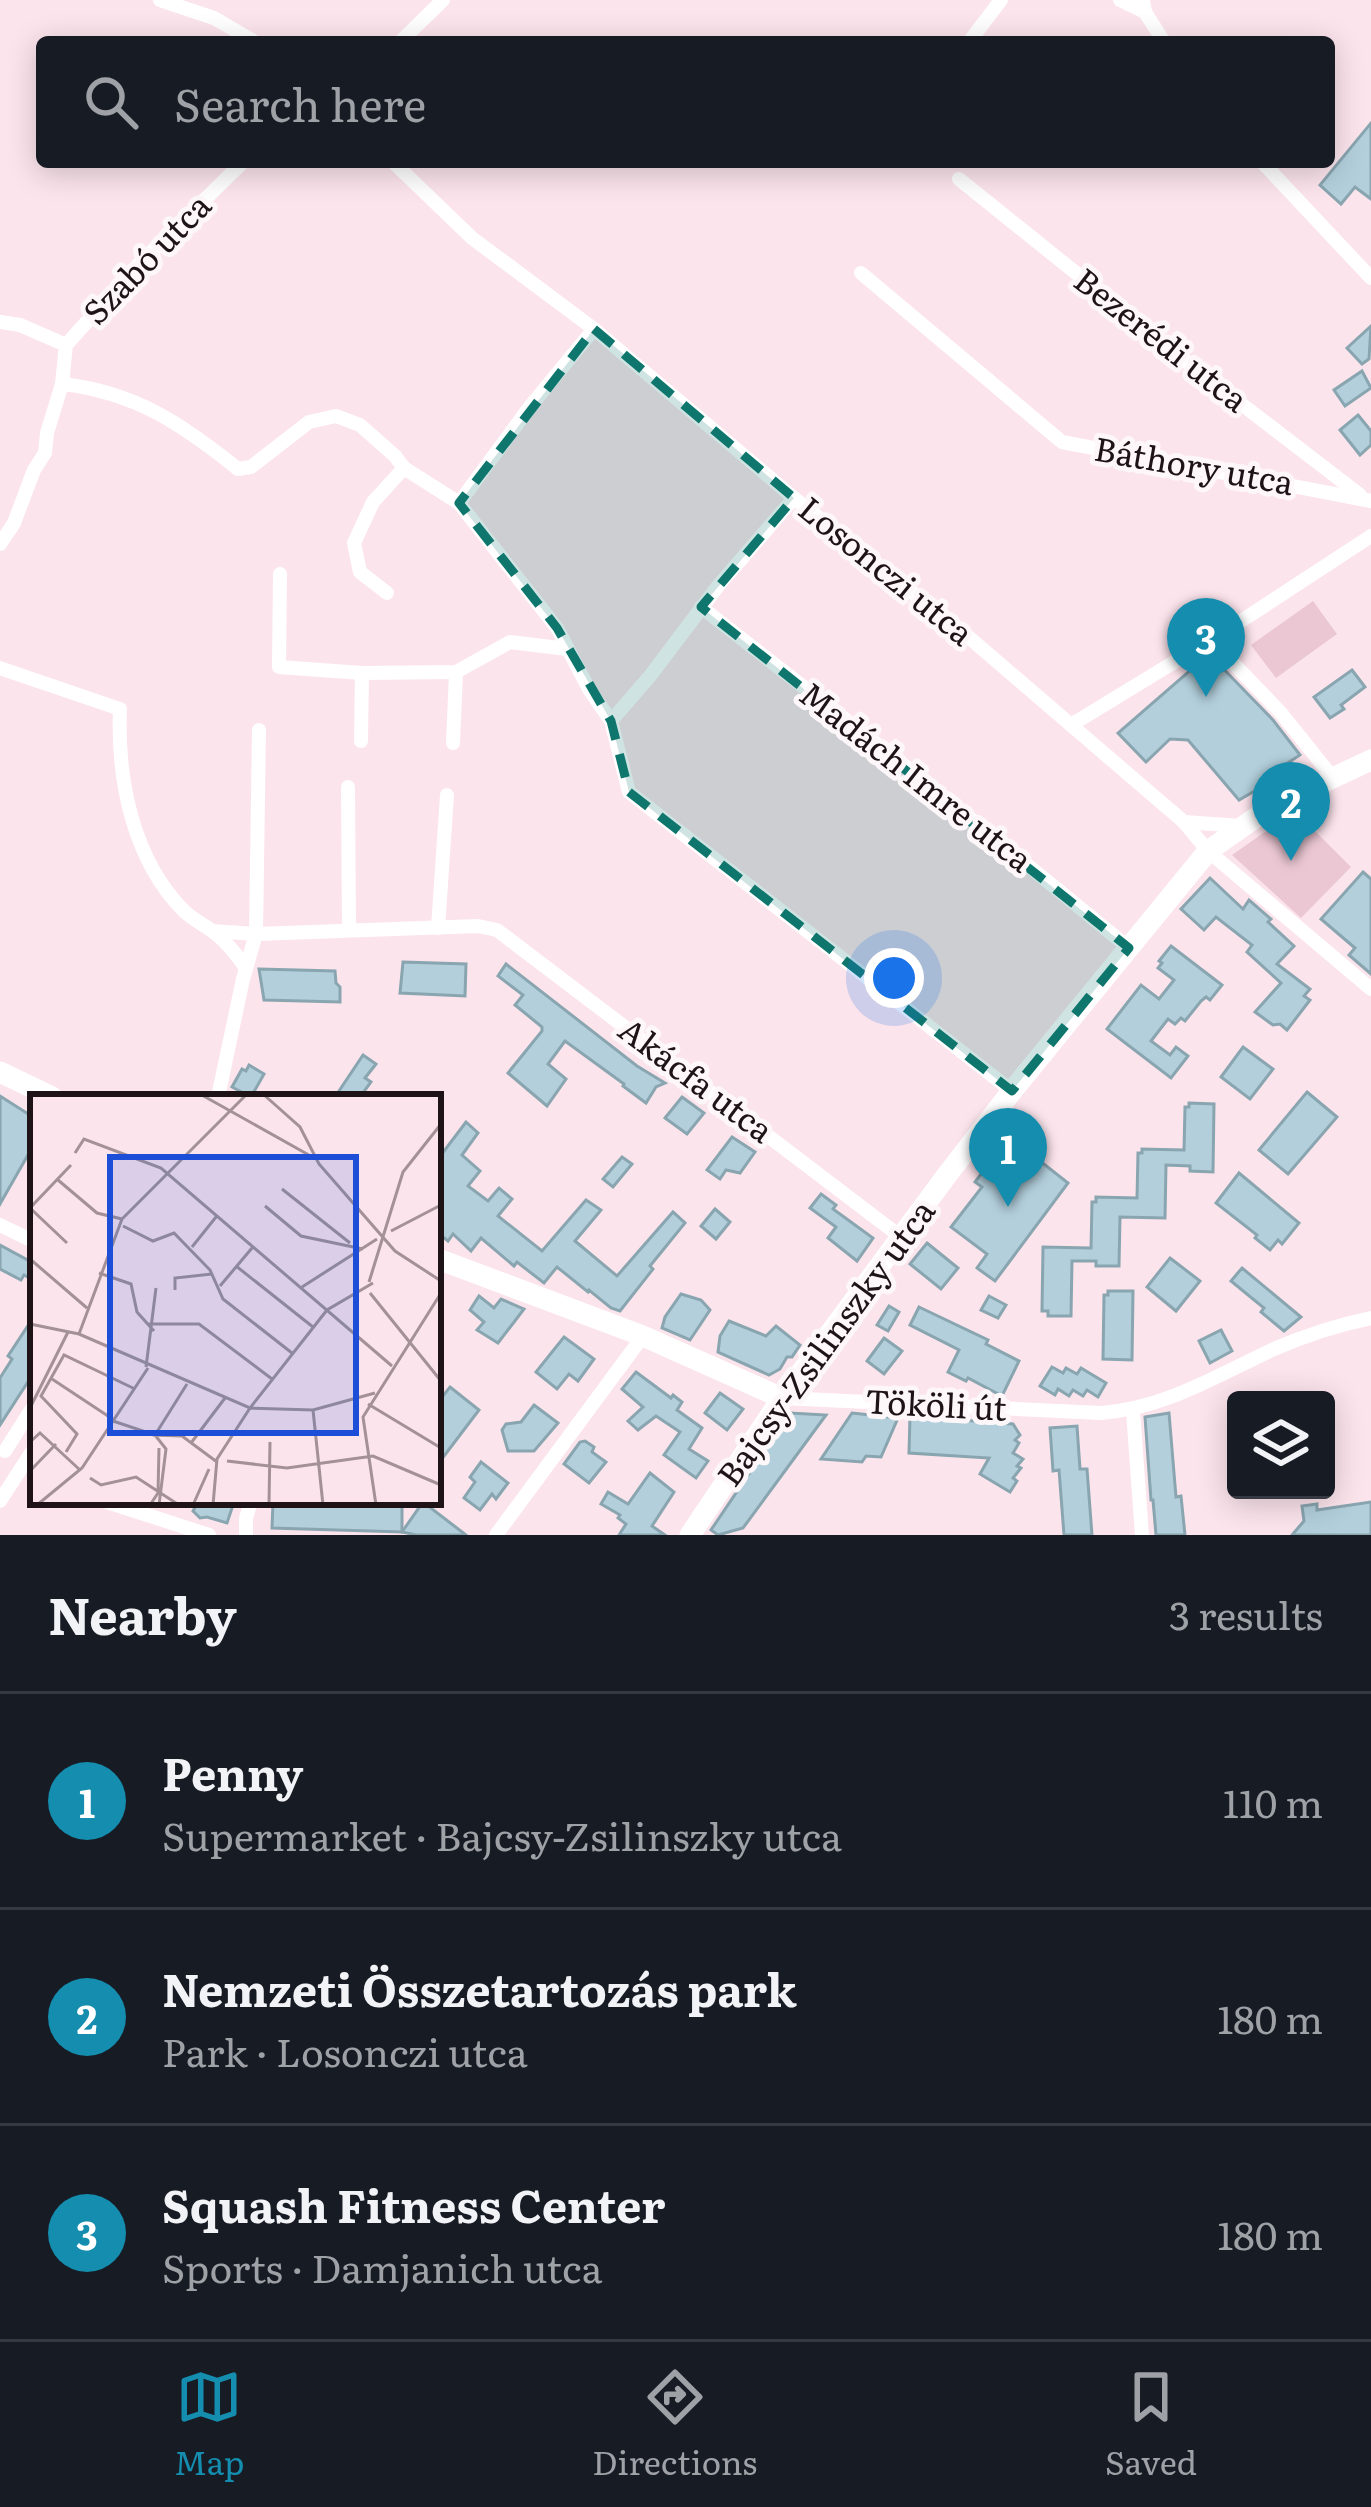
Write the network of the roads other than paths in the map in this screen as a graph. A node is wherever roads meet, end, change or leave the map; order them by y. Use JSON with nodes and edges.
{"nodes":[{"id":1,"x":160,"y":0,"type":"edge"},
{"id":2,"x":443,"y":0,"type":"edge"},
{"id":3,"x":1001,"y":0,"type":"edge"},
{"id":4,"x":1120,"y":0,"type":"edge"},
{"id":5,"x":1144,"y":6,"type":"edge"},
{"id":6,"x":245,"y":36,"type":"edge"},
{"id":7,"x":406,"y":36,"type":"edge"},
{"id":8,"x":974,"y":36,"type":"edge"},
{"id":9,"x":1161,"y":36,"type":"edge"},
{"id":10,"x":237,"y":168,"type":"edge"},
{"id":11,"x":399,"y":168,"type":"edge"},
{"id":12,"x":1268,"y":168,"type":"edge"},
{"id":13,"x":959,"y":179,"type":"dead end"},
{"id":14,"x":861,"y":273,"type":"dead end"},
{"id":15,"x":1371,"y":278,"type":"edge"},
{"id":16,"x":0,"y":322,"type":"edge"},
{"id":17,"x":594,"y":329,"type":"junction"},
{"id":18,"x":66,"y":345,"type":"junction"},
{"id":19,"x":62,"y":384,"type":"junction"},
{"id":20,"x":404,"y":468,"type":"junction"},
{"id":21,"x":794,"y":498,"type":"junction"},
{"id":22,"x":1368,"y":500,"type":"edge"},
{"id":23,"x":459,"y":503,"type":"junction"},
{"id":24,"x":1371,"y":536,"type":"edge"},
{"id":25,"x":0,"y":544,"type":"edge"},
{"id":26,"x":280,"y":574,"type":"dead end"},
{"id":27,"x":387,"y":593,"type":"dead end"},
{"id":28,"x":701,"y":607,"type":"junction"},
{"id":29,"x":1210,"y":639,"type":"junction"},
{"id":30,"x":568,"y":649,"type":"junction"},
{"id":31,"x":0,"y":668,"type":"edge"},
{"id":32,"x":456,"y":672,"type":"junction"},
{"id":33,"x":362,"y":673,"type":"junction"},
{"id":34,"x":611,"y":721,"type":"junction"},
{"id":35,"x":1071,"y":725,"type":"junction"},
{"id":36,"x":260,"y":730,"type":"dead end"},
{"id":37,"x":362,"y":741,"type":"dead end"},
{"id":38,"x":453,"y":743,"type":"dead end"},
{"id":39,"x":1371,"y":760,"type":"edge"},
{"id":40,"x":1334,"y":778,"type":"junction"},
{"id":41,"x":348,"y":787,"type":"dead end"},
{"id":42,"x":447,"y":795,"type":"dead end"},
{"id":43,"x":1184,"y":822,"type":"junction"},
{"id":44,"x":1241,"y":826,"type":"junction"},
{"id":45,"x":1216,"y":858,"type":"junction"},
{"id":46,"x":438,"y":928,"type":"junction"},
{"id":47,"x":349,"y":930,"type":"junction"},
{"id":48,"x":212,"y":931,"type":"junction"},
{"id":49,"x":256,"y":934,"type":"junction"},
{"id":50,"x":1129,"y":948,"type":"junction"},
{"id":51,"x":246,"y":968,"type":"junction"},
{"id":52,"x":1371,"y":989,"type":"edge"},
{"id":53,"x":0,"y":1072,"type":"edge"},
{"id":54,"x":1012,"y":1090,"type":"junction"},
{"id":55,"x":46,"y":1094,"type":"edge"},
{"id":56,"x":219,"y":1094,"type":"edge"},
{"id":57,"x":0,"y":1225,"type":"edge"},
{"id":58,"x":901,"y":1237,"type":"junction"},
{"id":59,"x":30,"y":1239,"type":"edge"},
{"id":60,"x":441,"y":1260,"type":"edge"},
{"id":61,"x":1371,"y":1318,"type":"edge"},
{"id":62,"x":644,"y":1336,"type":"junction"},
{"id":63,"x":782,"y":1398,"type":"junction"},
{"id":64,"x":30,"y":1411,"type":"edge"},
{"id":65,"x":1133,"y":1411,"type":"junction"},
{"id":66,"x":2,"y":1449,"type":"edge"},
{"id":67,"x":27,"y":1465,"type":"edge"},
{"id":68,"x":0,"y":1501,"type":"edge"},
{"id":69,"x":116,"y":1505,"type":"edge"},
{"id":70,"x":250,"y":1505,"type":"edge"},
{"id":71,"x":209,"y":1535,"type":"edge"},
{"id":72,"x":246,"y":1535,"type":"edge"},
{"id":73,"x":496,"y":1535,"type":"edge"},
{"id":74,"x":690,"y":1535,"type":"edge"},
{"id":75,"x":1142,"y":1535,"type":"edge"}],
"edges":[{"from":1,"to":6,"type":"street"},
{"from":2,"to":7,"type":"street"},
{"from":3,"to":8,"type":"street"},
{"from":4,"to":5,"type":"street"},
{"from":5,"to":9,"type":"street"},
{"from":10,"to":18,"type":"street","name":"Szabó utca"},
{"from":11,"to":17,"type":"street","name":"Losonczi utca"},
{"from":12,"to":15,"type":"street"},
{"from":13,"to":22,"type":"street","name":"Bezerédi utca"},
{"from":14,"to":22,"type":"street","name":"Báthory utca"},
{"from":16,"to":18,"type":"street"},
{"from":17,"to":21,"type":"street","name":"Losonczi utca"},
{"from":17,"to":23,"type":"street"},
{"from":18,"to":19,"type":"street","name":"Szabó utca"},
{"from":19,"to":20,"type":"street"},
{"from":19,"to":25,"type":"street","name":"Szabó utca"},
{"from":20,"to":23,"type":"street"},
{"from":20,"to":27,"type":"street"},
{"from":21,"to":28,"type":"street"},
{"from":21,"to":35,"type":"street","name":"Losonczi utca"},
{"from":23,"to":30,"type":"street"},
{"from":24,"to":29,"type":"street"},
{"from":26,"to":33,"type":"street"},
{"from":28,"to":34,"type":"street"},
{"from":28,"to":50,"type":"street","name":"Madách Imre utca"},
{"from":29,"to":35,"type":"street"},
{"from":29,"to":40,"type":"street"},
{"from":30,"to":32,"type":"street"},
{"from":30,"to":34,"type":"street"},
{"from":31,"to":48,"type":"street"},
{"from":32,"to":33,"type":"street"},
{"from":32,"to":38,"type":"street"},
{"from":33,"to":37,"type":"street"},
{"from":34,"to":54,"type":"street"},
{"from":35,"to":43,"type":"street","name":"Losonczi utca"},
{"from":36,"to":49,"type":"street"},
{"from":39,"to":40,"type":"street","name":"Bajcsy-Zsilinszky utca"},
{"from":40,"to":44,"type":"street","name":"Bajcsy-Zsilinszky utca"},
{"from":41,"to":47,"type":"street"},
{"from":42,"to":46,"type":"street"},
{"from":43,"to":44,"type":"street"},
{"from":43,"to":45,"type":"street","name":"Losonczi utca"},
{"from":44,"to":45,"type":"street","name":"Bajcsy-Zsilinszky utca"},
{"from":45,"to":50,"type":"street","name":"Bajcsy-Zsilinszky utca"},
{"from":45,"to":52,"type":"street","name":"Losonczi utca"},
{"from":46,"to":47,"type":"street"},
{"from":46,"to":58,"type":"street","name":"Akácfa utca"},
{"from":47,"to":49,"type":"street"},
{"from":48,"to":49,"type":"street"},
{"from":48,"to":51,"type":"street"},
{"from":49,"to":51,"type":"street"},
{"from":50,"to":54,"type":"street","name":"Bajcsy-Zsilinszky utca"},
{"from":51,"to":56,"type":"street"},
{"from":53,"to":55,"type":"street"},
{"from":54,"to":58,"type":"street","name":"Bajcsy-Zsilinszky utca"},
{"from":57,"to":59,"type":"street"},
{"from":58,"to":63,"type":"street","name":"Bajcsy-Zsilinszky utca"},
{"from":60,"to":62,"type":"street","name":"Tököli út"},
{"from":61,"to":65,"type":"street","name":"Tököli út"},
{"from":62,"to":63,"type":"street","name":"Tököli út"},
{"from":62,"to":73,"type":"street"},
{"from":63,"to":65,"type":"street","name":"Tököli út"},
{"from":63,"to":74,"type":"street","name":"Bajcsy-Zsilinszky utca"},
{"from":64,"to":66,"type":"street"},
{"from":65,"to":75,"type":"street"},
{"from":66,"to":67,"type":"street"},
{"from":67,"to":68,"type":"street"},
{"from":69,"to":71,"type":"street"},
{"from":70,"to":72,"type":"street"}]}
